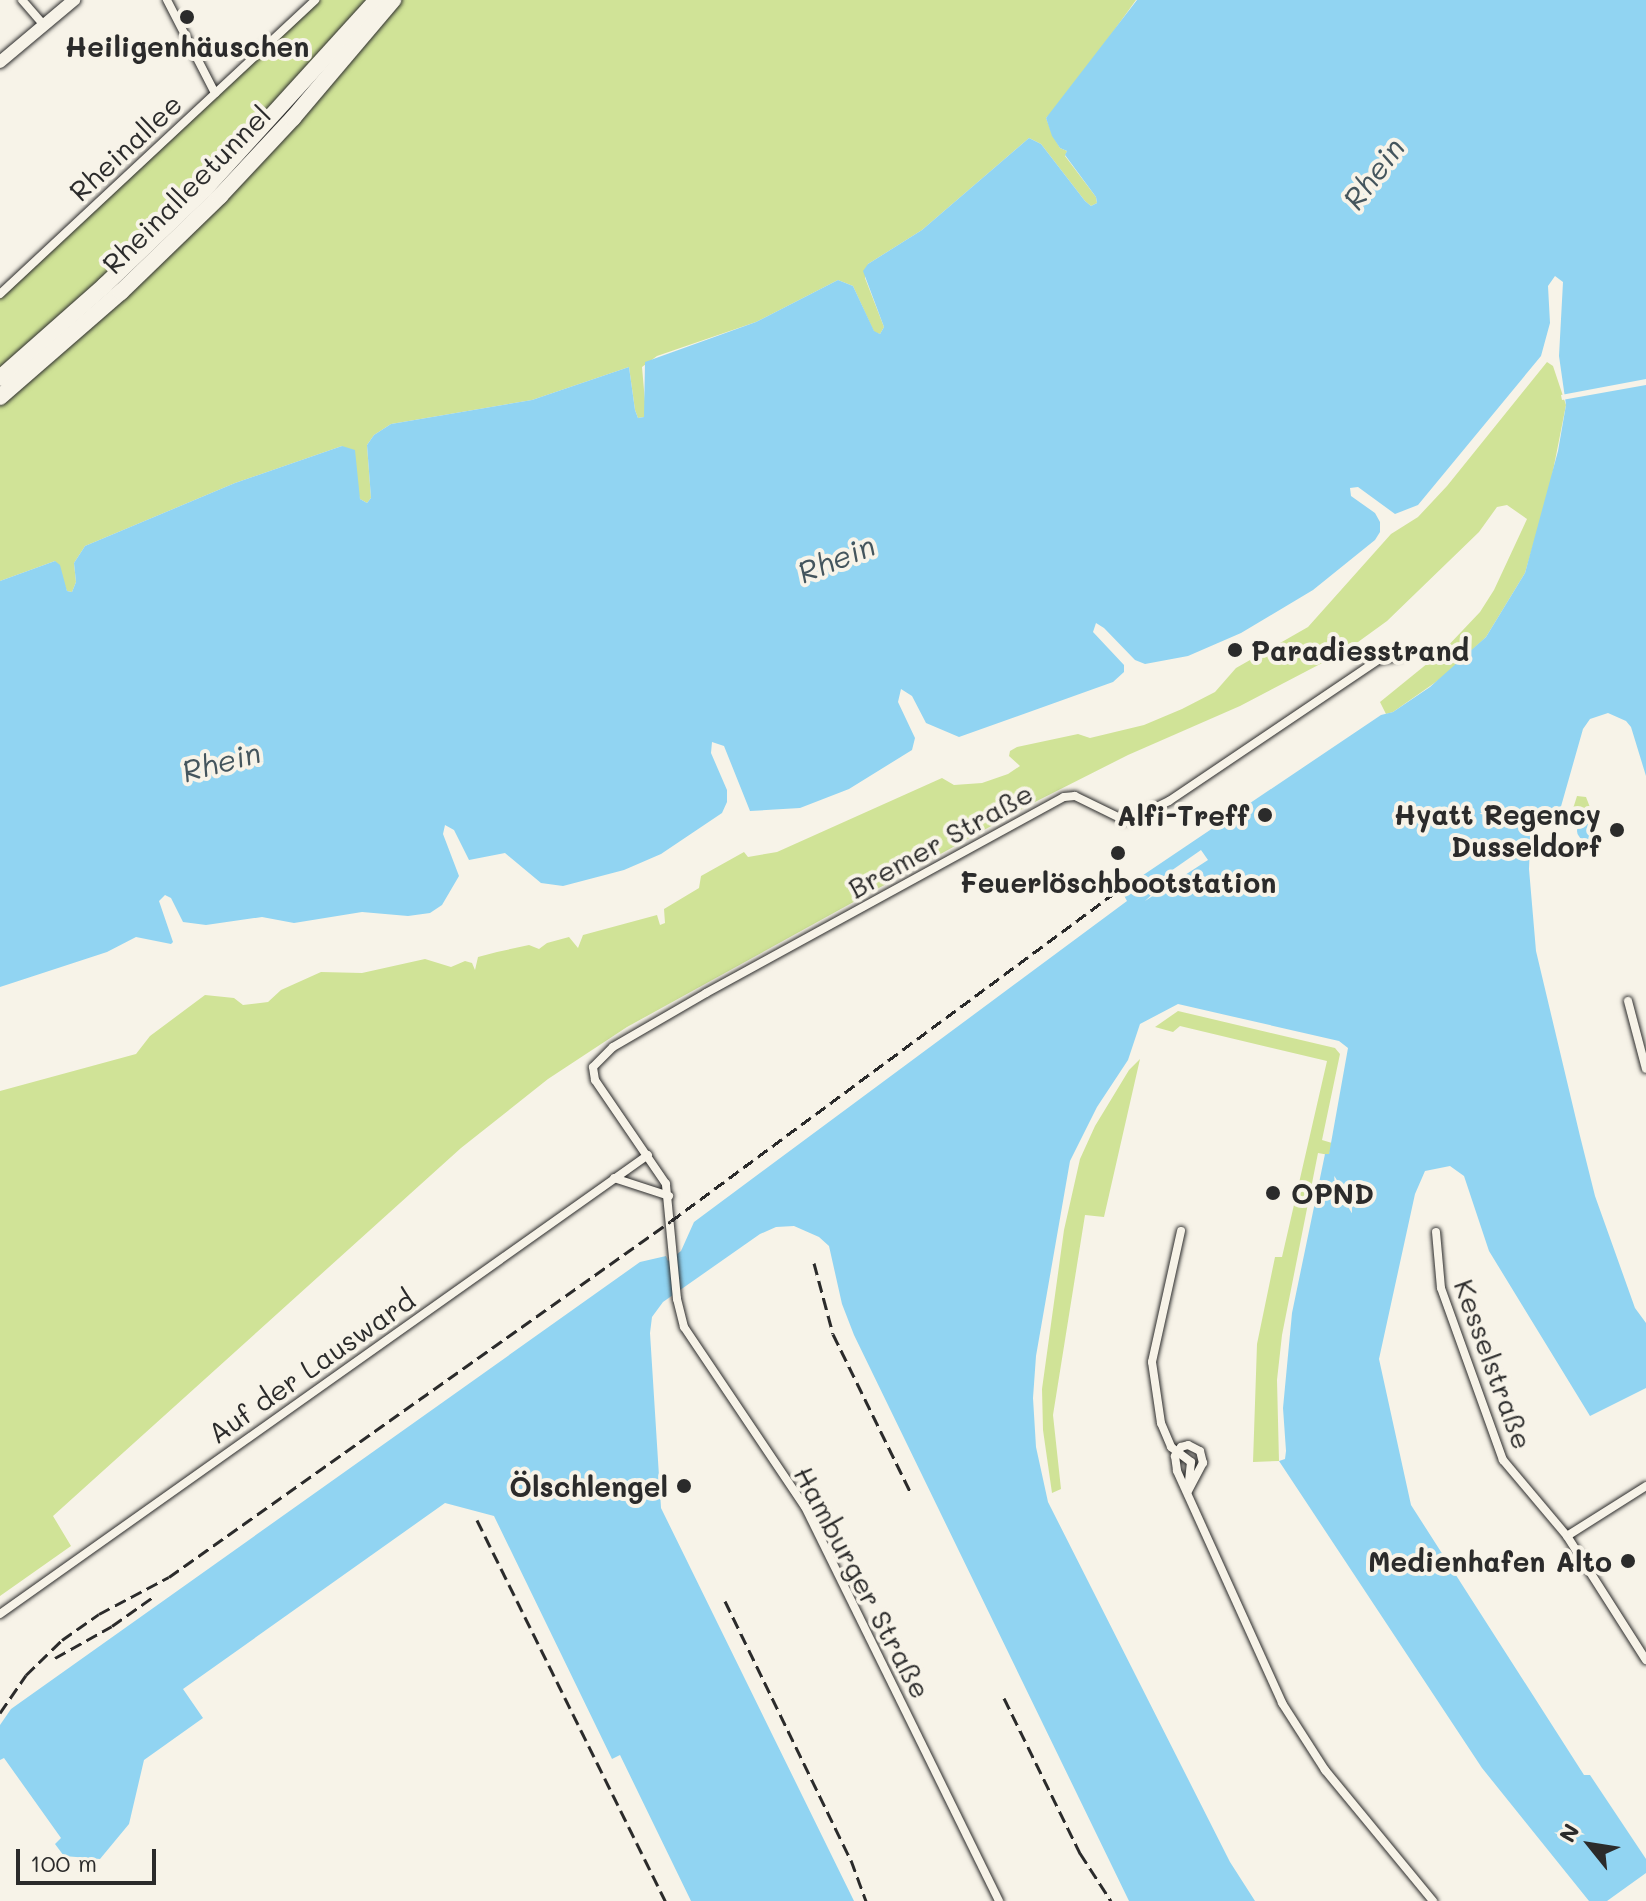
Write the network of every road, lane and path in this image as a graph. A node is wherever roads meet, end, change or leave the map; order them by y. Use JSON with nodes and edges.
{"nodes":[{"id":1,"x":22,"y":0,"type":"edge"},
{"id":2,"x":74,"y":0,"type":"edge"},
{"id":3,"x":167,"y":0,"type":"edge"},
{"id":4,"x":315,"y":0,"type":"edge"},
{"id":5,"x":377,"y":0,"type":"edge"},
{"id":6,"x":393,"y":0,"type":"edge"},
{"id":7,"x":44,"y":25,"type":"junction"},
{"id":8,"x":0,"y":62,"type":"edge"},
{"id":9,"x":215,"y":93,"type":"junction"},
{"id":10,"x":0,"y":294,"type":"edge"},
{"id":11,"x":0,"y":378,"type":"edge"},
{"id":12,"x":0,"y":397,"type":"edge"},
{"id":13,"x":1400,"y":656,"type":"dead end"},
{"id":14,"x":1628,"y":1001,"type":"dead end"},
{"id":15,"x":1646,"y":1069,"type":"edge"},
{"id":16,"x":648,"y":1155,"type":"junction"},
{"id":17,"x":614,"y":1178,"type":"junction"},
{"id":18,"x":669,"y":1196,"type":"junction"},
{"id":19,"x":1181,"y":1231,"type":"dead end"},
{"id":20,"x":1436,"y":1232,"type":"dead end"},
{"id":21,"x":1177,"y":1451,"type":"junction"},
{"id":22,"x":1646,"y":1486,"type":"edge"},
{"id":23,"x":1188,"y":1491,"type":"junction"},
{"id":24,"x":1567,"y":1536,"type":"junction"},
{"id":25,"x":0,"y":1614,"type":"edge"},
{"id":26,"x":1646,"y":1660,"type":"edge"},
{"id":27,"x":999,"y":1901,"type":"edge"},
{"id":28,"x":1433,"y":1901,"type":"edge"}],
"edges":[{"from":1,"to":7,"type":"street"},
{"from":2,"to":7,"type":"street"},
{"from":3,"to":9,"type":"street"},
{"from":4,"to":9,"type":"street","name":"Rheinallee"},
{"from":5,"to":11,"type":"highway","name":"Rheinalleetunnel"},
{"from":6,"to":12,"type":"highway","name":"Rheinalleetunnel"},
{"from":7,"to":8,"type":"street"},
{"from":9,"to":10,"type":"street","name":"Rheinallee"},
{"from":13,"to":16,"type":"street","name":"Bremer Straße"},
{"from":14,"to":15,"type":"street"},
{"from":16,"to":17,"type":"street","name":"Auf der Lausward"},
{"from":16,"to":18,"type":"street","name":"Hamburger Straße"},
{"from":17,"to":18,"type":"street"},
{"from":17,"to":25,"type":"street","name":"Auf der Lausward"},
{"from":18,"to":27,"type":"street","name":"Hamburger Straße"},
{"from":19,"to":21,"type":"street"},
{"from":20,"to":24,"type":"street","name":"Kesselstraße"},
{"from":21,"to":23,"type":"street"},
{"from":21,"to":23,"type":"street"},
{"from":21,"to":23,"type":"street"},
{"from":22,"to":24,"type":"street"},
{"from":23,"to":28,"type":"street"},
{"from":24,"to":26,"type":"street","name":"Kesselstraße"}]}
